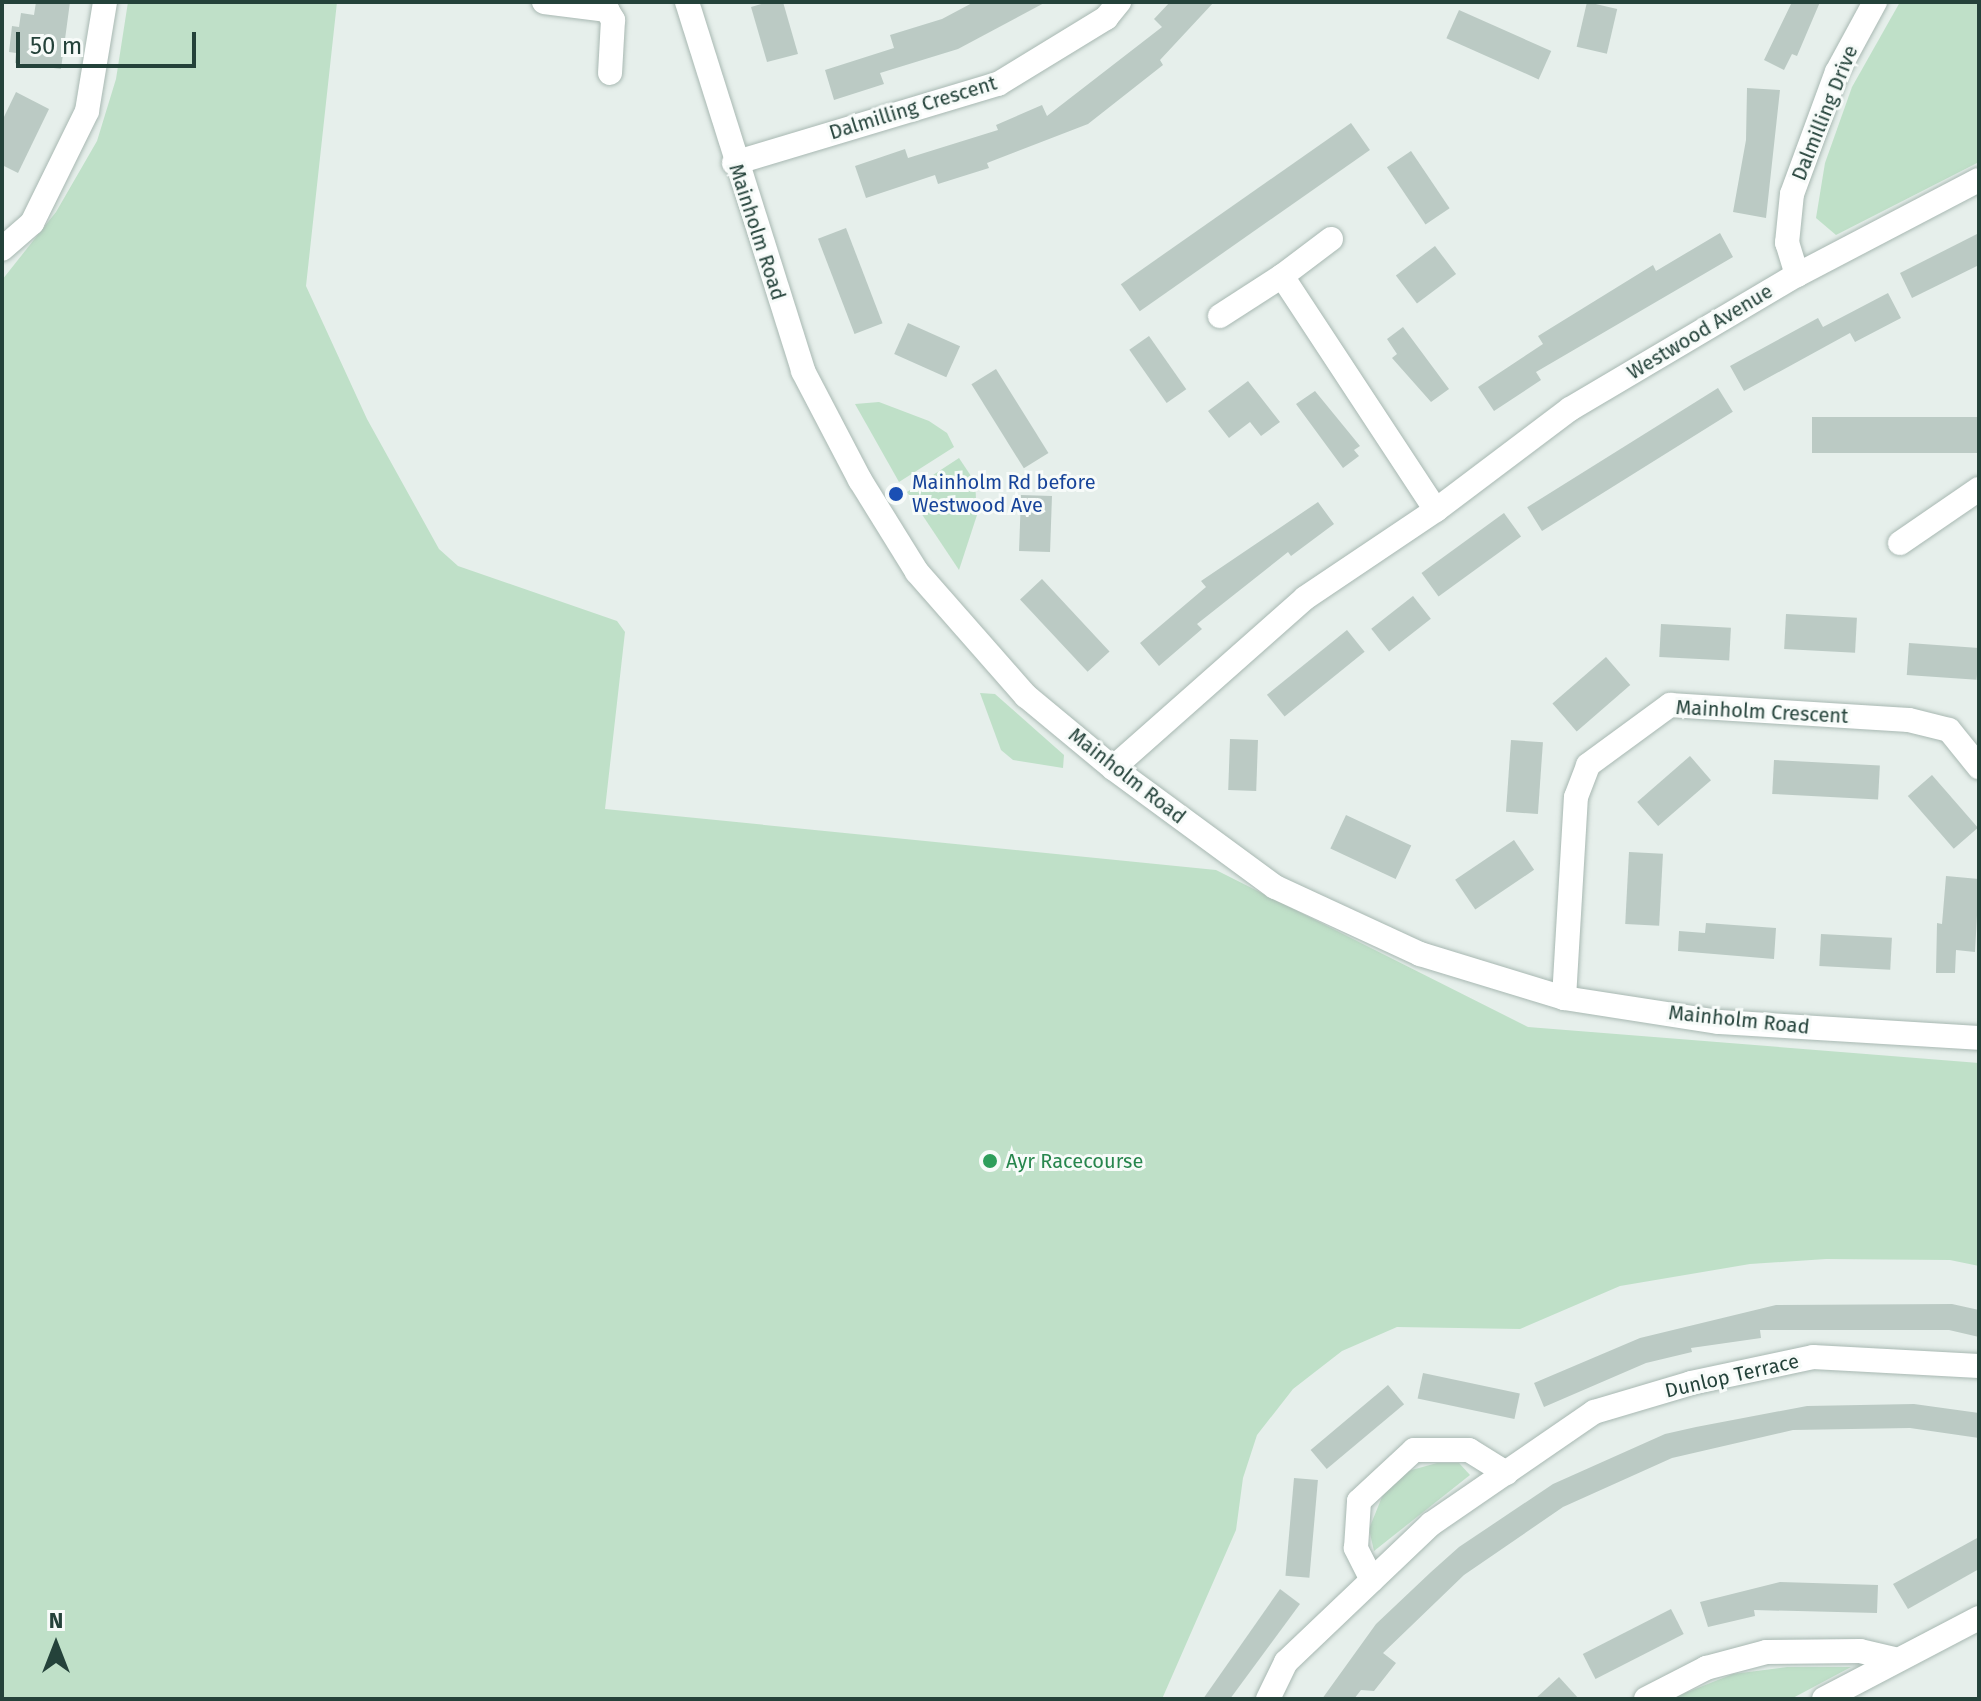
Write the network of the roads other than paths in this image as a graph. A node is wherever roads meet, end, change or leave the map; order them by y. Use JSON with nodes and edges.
{"nodes":[{"id":1,"x":105,"y":2,"type":"edge"},
{"id":2,"x":544,"y":2,"type":"edge"},
{"id":3,"x":687,"y":2,"type":"edge"},
{"id":4,"x":1119,"y":2,"type":"edge"},
{"id":5,"x":1875,"y":2,"type":"edge"},
{"id":6,"x":610,"y":73,"type":"dead end"},
{"id":7,"x":734,"y":163,"type":"junction"},
{"id":8,"x":1979,"y":180,"type":"edge"},
{"id":9,"x":1331,"y":239,"type":"dead end"},
{"id":10,"x":2,"y":249,"type":"edge"},
{"id":11,"x":1797,"y":275,"type":"junction"},
{"id":12,"x":1282,"y":276,"type":"junction"},
{"id":13,"x":1220,"y":316,"type":"dead end"},
{"id":14,"x":1979,"y":489,"type":"edge"},
{"id":15,"x":1436,"y":510,"type":"junction"},
{"id":16,"x":1900,"y":543,"type":"dead end"},
{"id":17,"x":1979,"y":767,"type":"edge"},
{"id":18,"x":1113,"y":768,"type":"junction"},
{"id":19,"x":1564,"y":998,"type":"junction"},
{"id":20,"x":1979,"y":1038,"type":"edge"},
{"id":21,"x":1979,"y":1366,"type":"edge"},
{"id":22,"x":1506,"y":1473,"type":"junction"},
{"id":23,"x":1372,"y":1580,"type":"junction"},
{"id":24,"x":1979,"y":1618,"type":"edge"},
{"id":25,"x":1895,"y":1659,"type":"junction"},
{"id":26,"x":1268,"y":1699,"type":"edge"},
{"id":27,"x":1646,"y":1699,"type":"edge"},
{"id":28,"x":1824,"y":1699,"type":"edge"}],
"edges":[{"from":1,"to":10,"type":"street"},
{"from":2,"to":6,"type":"street"},
{"from":3,"to":7,"type":"street","name":"Mainholm Road"},
{"from":4,"to":7,"type":"street","name":"Dalmilling Crescent"},
{"from":5,"to":11,"type":"street","name":"Dalmilling Drive"},
{"from":7,"to":18,"type":"street","name":"Mainholm Road"},
{"from":8,"to":11,"type":"street","name":"Westwood Avenue"},
{"from":9,"to":12,"type":"street"},
{"from":11,"to":15,"type":"street","name":"Westwood Avenue"},
{"from":12,"to":13,"type":"street"},
{"from":12,"to":15,"type":"street"},
{"from":14,"to":16,"type":"street"},
{"from":15,"to":18,"type":"street","name":"Westwood Avenue"},
{"from":17,"to":19,"type":"street","name":"Mainholm Crescent"},
{"from":18,"to":19,"type":"street","name":"Mainholm Road"},
{"from":19,"to":20,"type":"street","name":"Mainholm Road"},
{"from":21,"to":22,"type":"street","name":"Dunlop Terrace"},
{"from":22,"to":23,"type":"street","name":"Dunlop Terrace"},
{"from":22,"to":23,"type":"street"},
{"from":23,"to":26,"type":"street","name":"Dunlop Terrace"},
{"from":24,"to":25,"type":"street"},
{"from":25,"to":27,"type":"street"},
{"from":25,"to":28,"type":"street"}]}
